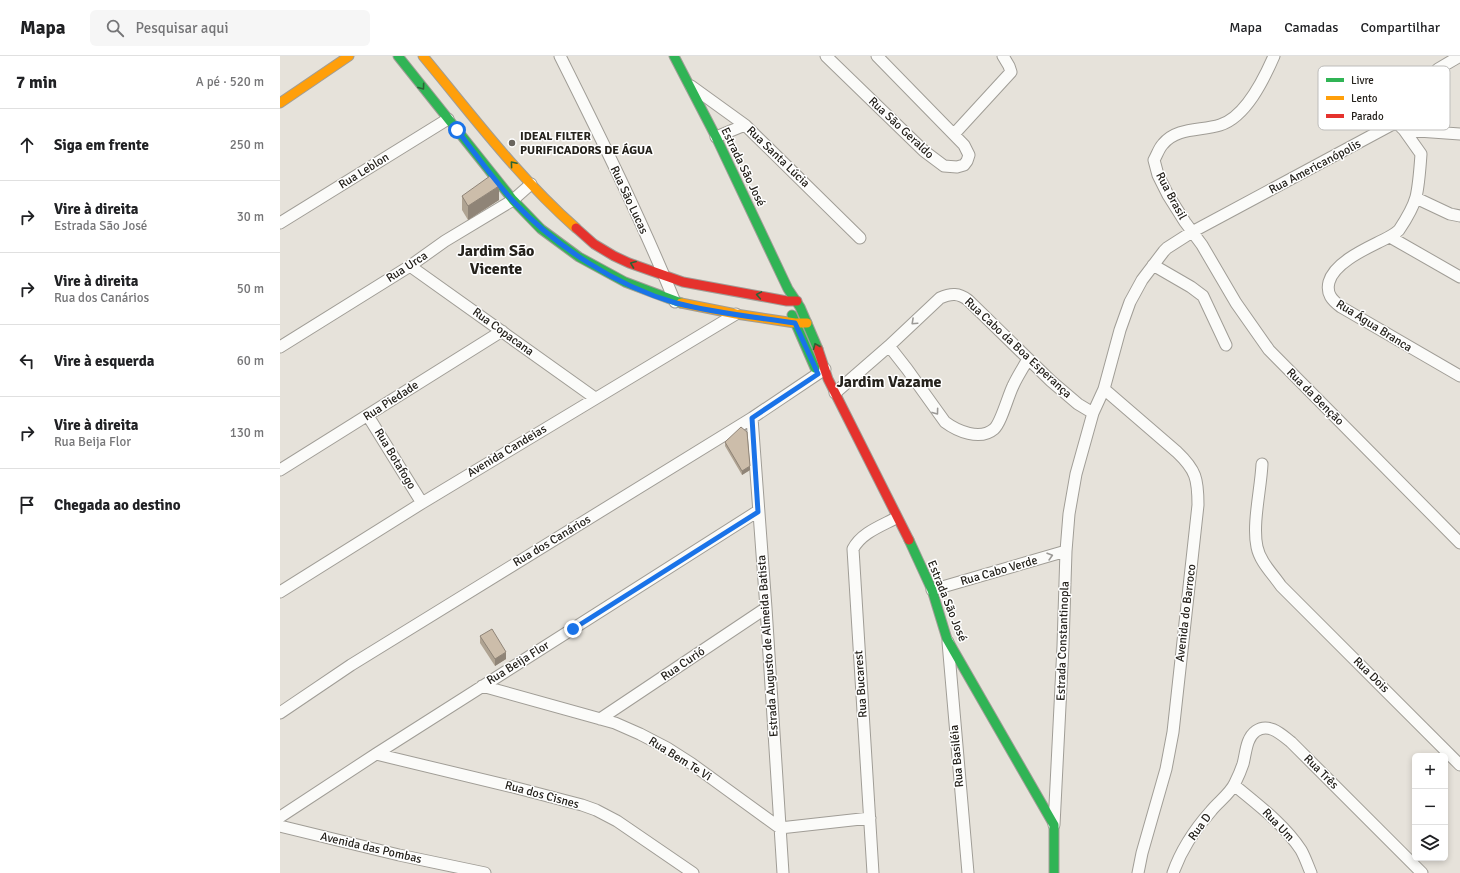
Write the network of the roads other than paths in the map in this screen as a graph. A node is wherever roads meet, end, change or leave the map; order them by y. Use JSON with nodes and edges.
{"nodes":[{"id":1,"x":349,"y":56,"type":"edge"},
{"id":2,"x":398,"y":56,"type":"edge"},
{"id":3,"x":423,"y":56,"type":"edge"},
{"id":4,"x":560,"y":56,"type":"edge"},
{"id":5,"x":674,"y":56,"type":"edge"},
{"id":6,"x":826,"y":56,"type":"edge"},
{"id":7,"x":877,"y":56,"type":"edge"},
{"id":8,"x":1274,"y":56,"type":"edge"},
{"id":9,"x":1460,"y":56,"type":"edge"},
{"id":10,"x":1004,"y":57,"type":"edge"},
{"id":11,"x":1443,"y":66,"type":"edge"},
{"id":12,"x":689,"y":85,"type":"junction"},
{"id":13,"x":280,"y":103,"type":"edge"},
{"id":14,"x":448,"y":119,"type":"junction"},
{"id":15,"x":745,"y":125,"type":"junction"},
{"id":16,"x":1392,"y":130,"type":"edge"},
{"id":17,"x":1403,"y":130,"type":"edge"},
{"id":18,"x":1430,"y":130,"type":"edge"},
{"id":19,"x":955,"y":133,"type":"junction"},
{"id":20,"x":1460,"y":134,"type":"edge"},
{"id":21,"x":716,"y":137,"type":"junction"},
{"id":22,"x":531,"y":184,"type":"junction"},
{"id":23,"x":1416,"y":198,"type":"junction"},
{"id":24,"x":513,"y":200,"type":"junction"},
{"id":25,"x":1460,"y":216,"type":"edge"},
{"id":26,"x":280,"y":223,"type":"edge"},
{"id":27,"x":1192,"y":232,"type":"junction"},
{"id":28,"x":1390,"y":237,"type":"junction"},
{"id":29,"x":860,"y":238,"type":"dead end"},
{"id":30,"x":410,"y":266,"type":"junction"},
{"id":31,"x":1153,"y":266,"type":"junction"},
{"id":32,"x":664,"y":276,"type":"junction"},
{"id":33,"x":1460,"y":277,"type":"edge"},
{"id":34,"x":788,"y":289,"type":"junction"},
{"id":35,"x":787,"y":301,"type":"junction"},
{"id":36,"x":797,"y":301,"type":"junction"},
{"id":37,"x":675,"y":302,"type":"junction"},
{"id":38,"x":736,"y":314,"type":"junction"},
{"id":39,"x":795,"y":323,"type":"junction"},
{"id":40,"x":807,"y":324,"type":"junction"},
{"id":41,"x":502,"y":331,"type":"junction"},
{"id":42,"x":1226,"y":345,"type":"dead end"},
{"id":43,"x":280,"y":346,"type":"edge"},
{"id":44,"x":889,"y":346,"type":"junction"},
{"id":45,"x":1028,"y":359,"type":"junction"},
{"id":46,"x":823,"y":374,"type":"junction"},
{"id":47,"x":1460,"y":376,"type":"edge"},
{"id":48,"x":1104,"y":390,"type":"junction"},
{"id":49,"x":835,"y":393,"type":"junction"},
{"id":50,"x":595,"y":398,"type":"junction"},
{"id":51,"x":1093,"y":413,"type":"junction"},
{"id":52,"x":368,"y":416,"type":"junction"},
{"id":53,"x":752,"y":418,"type":"junction"},
{"id":54,"x":1262,"y":464,"type":"dead end"},
{"id":55,"x":280,"y":470,"type":"edge"},
{"id":56,"x":422,"y":503,"type":"junction"},
{"id":57,"x":758,"y":512,"type":"junction"},
{"id":58,"x":896,"y":518,"type":"junction"},
{"id":59,"x":1460,"y":543,"type":"edge"},
{"id":60,"x":1066,"y":551,"type":"junction"},
{"id":61,"x":932,"y":590,"type":"junction"},
{"id":62,"x":280,"y":592,"type":"edge"},
{"id":63,"x":766,"y":608,"type":"junction"},
{"id":64,"x":947,"y":639,"type":"junction"},
{"id":65,"x":482,"y":686,"type":"junction"},
{"id":66,"x":280,"y":713,"type":"edge"},
{"id":67,"x":600,"y":719,"type":"junction"},
{"id":68,"x":376,"y":754,"type":"junction"},
{"id":69,"x":1460,"y":765,"type":"edge"},
{"id":70,"x":1234,"y":785,"type":"junction"},
{"id":71,"x":280,"y":817,"type":"edge"},
{"id":72,"x":870,"y":818,"type":"junction"},
{"id":73,"x":1054,"y":825,"type":"junction"},
{"id":74,"x":280,"y":826,"type":"edge"},
{"id":75,"x":780,"y":828,"type":"junction"},
{"id":76,"x":485,"y":873,"type":"edge"},
{"id":77,"x":694,"y":873,"type":"edge"},
{"id":78,"x":783,"y":873,"type":"edge"},
{"id":79,"x":873,"y":873,"type":"edge"},
{"id":80,"x":968,"y":873,"type":"edge"},
{"id":81,"x":1054,"y":873,"type":"edge"},
{"id":82,"x":1138,"y":873,"type":"edge"},
{"id":83,"x":1173,"y":873,"type":"edge"},
{"id":84,"x":1311,"y":873,"type":"edge"},
{"id":85,"x":1422,"y":873,"type":"edge"}],
"edges":[{"from":1,"to":13,"type":"street"},
{"from":2,"to":14,"type":"street","one_way":true},
{"from":22,"to":3,"type":"street","one_way":true},
{"from":4,"to":32,"type":"street","name":"Rua São Lucas"},
{"from":5,"to":12,"type":"street","name":"Estrada São José"},
{"from":6,"to":19,"type":"street","name":"Rua São Geraldo"},
{"from":7,"to":19,"type":"street","name":"Rua São Geraldo"},
{"from":8,"to":27,"type":"street","name":"Rua Brasil"},
{"from":9,"to":11,"type":"street"},
{"from":10,"to":19,"type":"street"},
{"from":12,"to":15,"type":"street","name":"Rua Santa Lúcia"},
{"from":12,"to":21,"type":"street","name":"Estrada São José"},
{"from":14,"to":24,"type":"street"},
{"from":14,"to":26,"type":"street","name":"Rua Leblon"},
{"from":15,"to":21,"type":"street"},
{"from":15,"to":29,"type":"street","name":"Rua Santa Lúcia"},
{"from":16,"to":27,"type":"street","name":"Rua Americanópolis"},
{"from":17,"to":23,"type":"street","name":"Rua Água Branca"},
{"from":18,"to":20,"type":"street"},
{"from":21,"to":34,"type":"street","name":"Estrada São José"},
{"from":22,"to":24,"type":"street","name":"Rua Urca"},
{"from":32,"to":22,"type":"street","one_way":true},
{"from":23,"to":25,"type":"street"},
{"from":23,"to":28,"type":"street","name":"Rua Água Branca"},
{"from":24,"to":30,"type":"street","name":"Rua Urca"},
{"from":24,"to":37,"type":"street"},
{"from":27,"to":31,"type":"street"},
{"from":27,"to":59,"type":"street","name":"Rua da Benção"},
{"from":28,"to":33,"type":"street"},
{"from":28,"to":47,"type":"street","name":"Rua Água Branca"},
{"from":30,"to":41,"type":"street","name":"Rua Copacana"},
{"from":30,"to":43,"type":"street","name":"Rua Urca"},
{"from":31,"to":42,"type":"street"},
{"from":31,"to":48,"type":"street"},
{"from":35,"to":32,"type":"street","one_way":true},
{"from":32,"to":37,"type":"street","name":"Rua São Lucas"},
{"from":34,"to":35,"type":"street","name":"Estrada São José"},
{"from":34,"to":36,"type":"street","name":"Estrada São José"},
{"from":35,"to":36,"type":"street"},
{"from":35,"to":39,"type":"street","name":"Estrada São José"},
{"from":36,"to":40,"type":"street","name":"Estrada São José"},
{"from":37,"to":38,"type":"street"},
{"from":38,"to":39,"type":"street"},
{"from":38,"to":50,"type":"street","name":"Avenida Candeias"},
{"from":39,"to":40,"type":"street"},
{"from":39,"to":46,"type":"street","name":"Estrada São José"},
{"from":46,"to":40,"type":"street","name":"Estrada São José","one_way":true},
{"from":41,"to":50,"type":"street","name":"Rua Copacana"},
{"from":41,"to":52,"type":"street","name":"Rua Piedade"},
{"from":45,"to":44,"type":"street","name":"Rua Cabo da Boa Esperança","one_way":true},
{"from":44,"to":45,"type":"street","one_way":true},
{"from":44,"to":49,"type":"street"},
{"from":45,"to":51,"type":"street","name":"Rua Cabo da Boa Esperança"},
{"from":46,"to":49,"type":"street","name":"Estrada São José"},
{"from":46,"to":53,"type":"street","name":"Rua dos Canários"},
{"from":48,"to":51,"type":"street"},
{"from":48,"to":82,"type":"street","name":"Avenida do Barroco"},
{"from":49,"to":58,"type":"street","name":"Estrada São José"},
{"from":50,"to":56,"type":"street","name":"Avenida Candeias"},
{"from":51,"to":60,"type":"street","name":"Estrada Constantinopla"},
{"from":52,"to":55,"type":"street","name":"Rua Piedade"},
{"from":52,"to":56,"type":"street","name":"Rua Botafogo"},
{"from":53,"to":57,"type":"street","name":"Estrada Augusto de Almeida Batista"},
{"from":53,"to":66,"type":"street","name":"Rua dos Canários"},
{"from":54,"to":69,"type":"street","name":"Rua Dois"},
{"from":56,"to":62,"type":"street","name":"Avenida Candeias"},
{"from":57,"to":63,"type":"street","name":"Estrada Augusto de Almeida Batista"},
{"from":57,"to":65,"type":"street","name":"Rua Beija Flor"},
{"from":58,"to":61,"type":"street","name":"Estrada São José"},
{"from":58,"to":72,"type":"street","name":"Rua Bucarest"},
{"from":61,"to":60,"type":"street","name":"Rua Cabo Verde","one_way":true},
{"from":60,"to":73,"type":"street","name":"Estrada Constantinopla"},
{"from":61,"to":64,"type":"street","name":"Estrada São José"},
{"from":63,"to":67,"type":"street","name":"Rua Curió"},
{"from":63,"to":75,"type":"street","name":"Estrada Augusto de Almeida Batista"},
{"from":64,"to":73,"type":"street","name":"Estrada São José"},
{"from":64,"to":80,"type":"street","name":"Rua Basiléia"},
{"from":65,"to":67,"type":"street","name":"Rua Bem Te Vi"},
{"from":65,"to":68,"type":"street","name":"Rua Beija Flor"},
{"from":67,"to":75,"type":"street","name":"Rua Bem Te Vi"},
{"from":68,"to":71,"type":"street","name":"Rua Beija Flor"},
{"from":68,"to":77,"type":"street","name":"Rua dos Cisnes"},
{"from":70,"to":83,"type":"street","name":"Rua D"},
{"from":70,"to":84,"type":"street","name":"Rua Um"},
{"from":70,"to":85,"type":"street","name":"Rua Três"},
{"from":72,"to":75,"type":"street"},
{"from":72,"to":79,"type":"street","name":"Rua Bucarest"},
{"from":73,"to":81,"type":"street","name":"Estrada Constantinopla"},
{"from":74,"to":76,"type":"street","name":"Avenida das Pombas"},
{"from":75,"to":78,"type":"street","name":"Estrada Augusto de Almeida Batista"}]}
